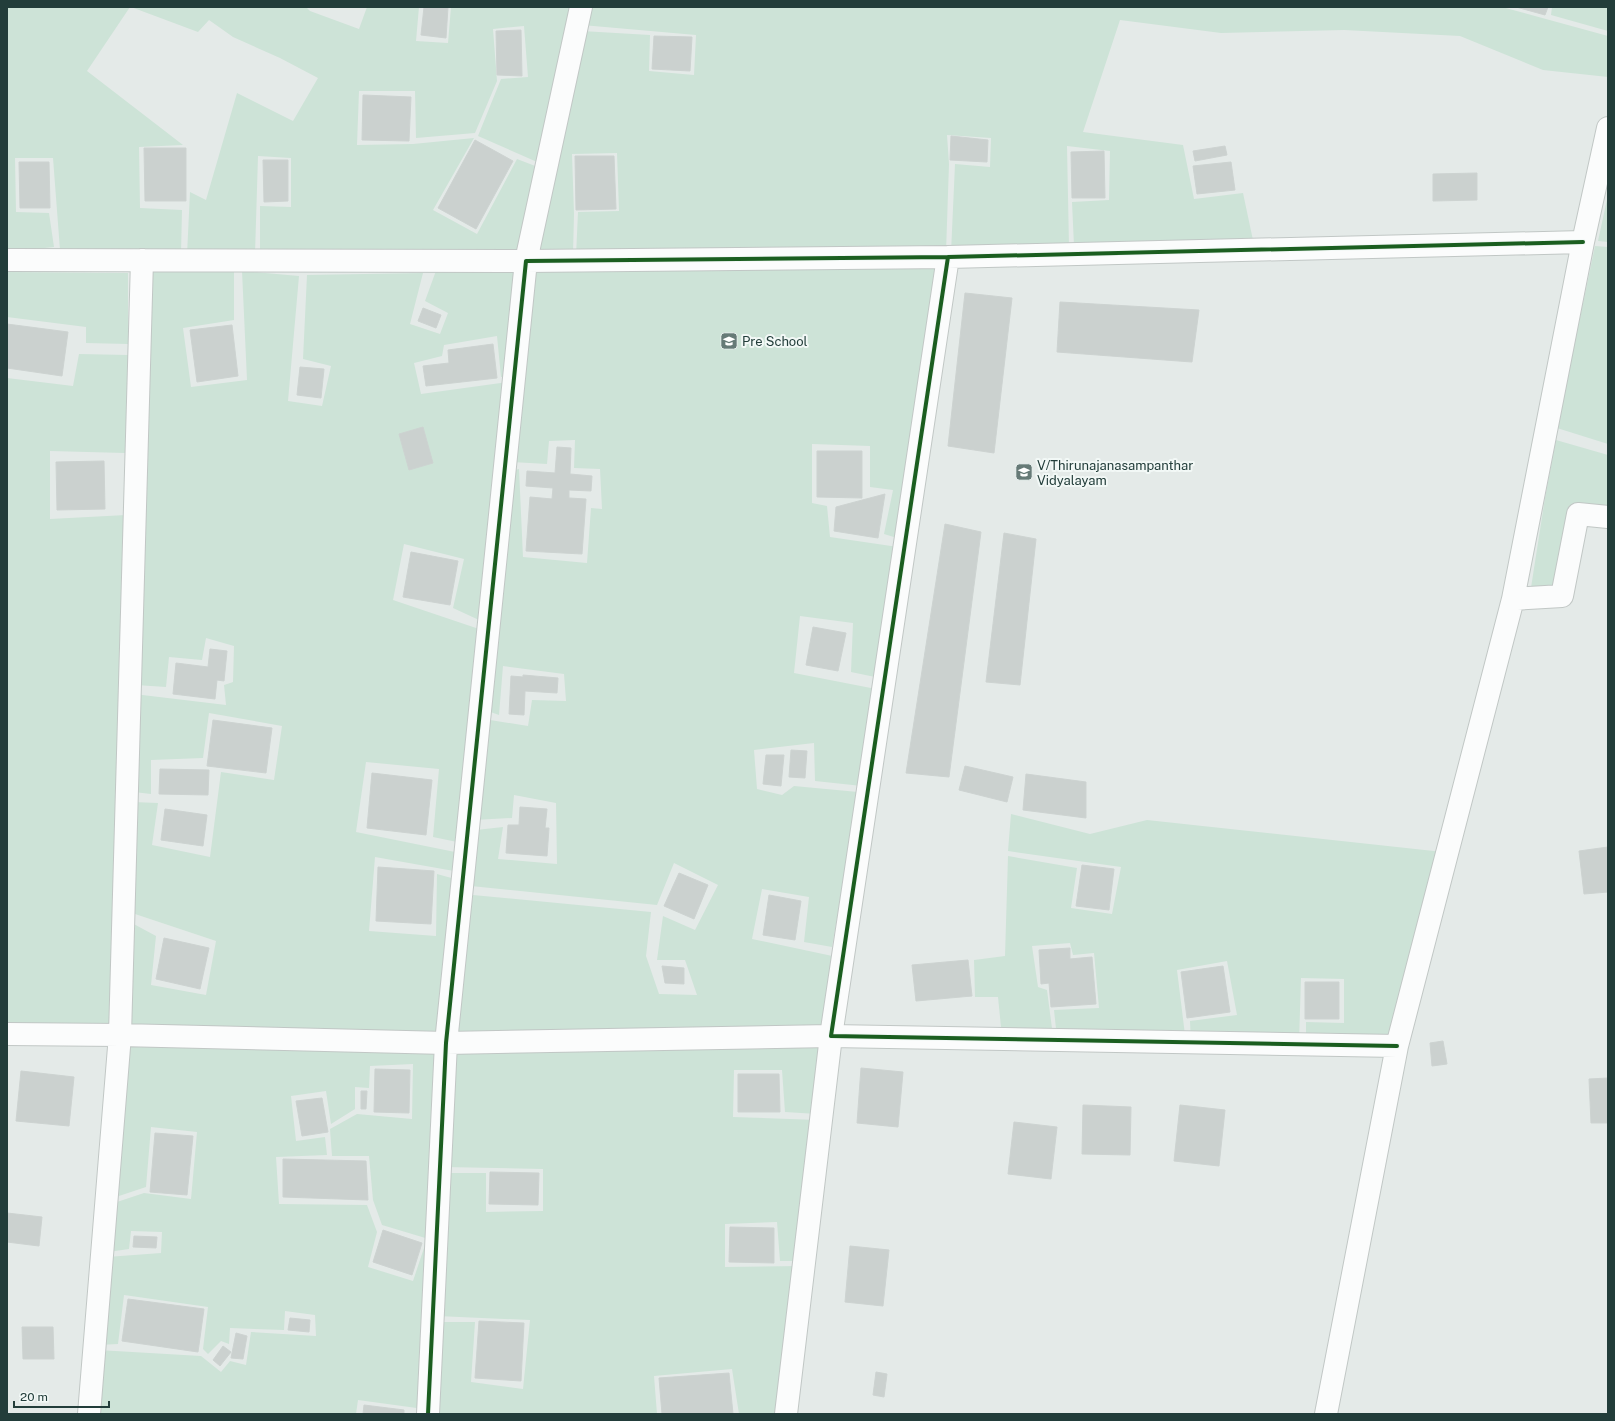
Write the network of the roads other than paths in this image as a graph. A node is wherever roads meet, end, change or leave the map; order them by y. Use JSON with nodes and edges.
{"nodes":[{"id":1,"x":581,"y":7,"type":"edge"},
{"id":2,"x":1608,"y":128,"type":"edge"},
{"id":3,"x":1583,"y":242,"type":"junction"},
{"id":4,"x":948,"y":257,"type":"junction"},
{"id":5,"x":7,"y":260,"type":"edge"},
{"id":6,"x":142,"y":260,"type":"junction"},
{"id":7,"x":526,"y":261,"type":"junction"},
{"id":8,"x":1608,"y":517,"type":"edge"},
{"id":9,"x":1513,"y":599,"type":"junction"},
{"id":10,"x":7,"y":1034,"type":"edge"},
{"id":11,"x":120,"y":1035,"type":"junction"},
{"id":12,"x":831,"y":1036,"type":"junction"},
{"id":13,"x":446,"y":1043,"type":"junction"},
{"id":14,"x":1397,"y":1046,"type":"junction"},
{"id":15,"x":89,"y":1414,"type":"edge"},
{"id":16,"x":428,"y":1414,"type":"edge"},
{"id":17,"x":786,"y":1414,"type":"edge"},
{"id":18,"x":1326,"y":1414,"type":"edge"}],
"edges":[{"from":1,"to":7,"type":"street"},
{"from":2,"to":3,"type":"street"},
{"from":3,"to":4,"type":"street"},
{"from":3,"to":9,"type":"street"},
{"from":4,"to":7,"type":"street"},
{"from":4,"to":12,"type":"street"},
{"from":5,"to":6,"type":"street"},
{"from":6,"to":7,"type":"street"},
{"from":6,"to":11,"type":"street"},
{"from":7,"to":13,"type":"street"},
{"from":8,"to":9,"type":"street"},
{"from":9,"to":14,"type":"street"},
{"from":10,"to":11,"type":"street"},
{"from":11,"to":13,"type":"street"},
{"from":11,"to":15,"type":"street"},
{"from":12,"to":13,"type":"street"},
{"from":12,"to":14,"type":"street"},
{"from":12,"to":17,"type":"street"},
{"from":13,"to":16,"type":"street"},
{"from":14,"to":18,"type":"street"}]}
